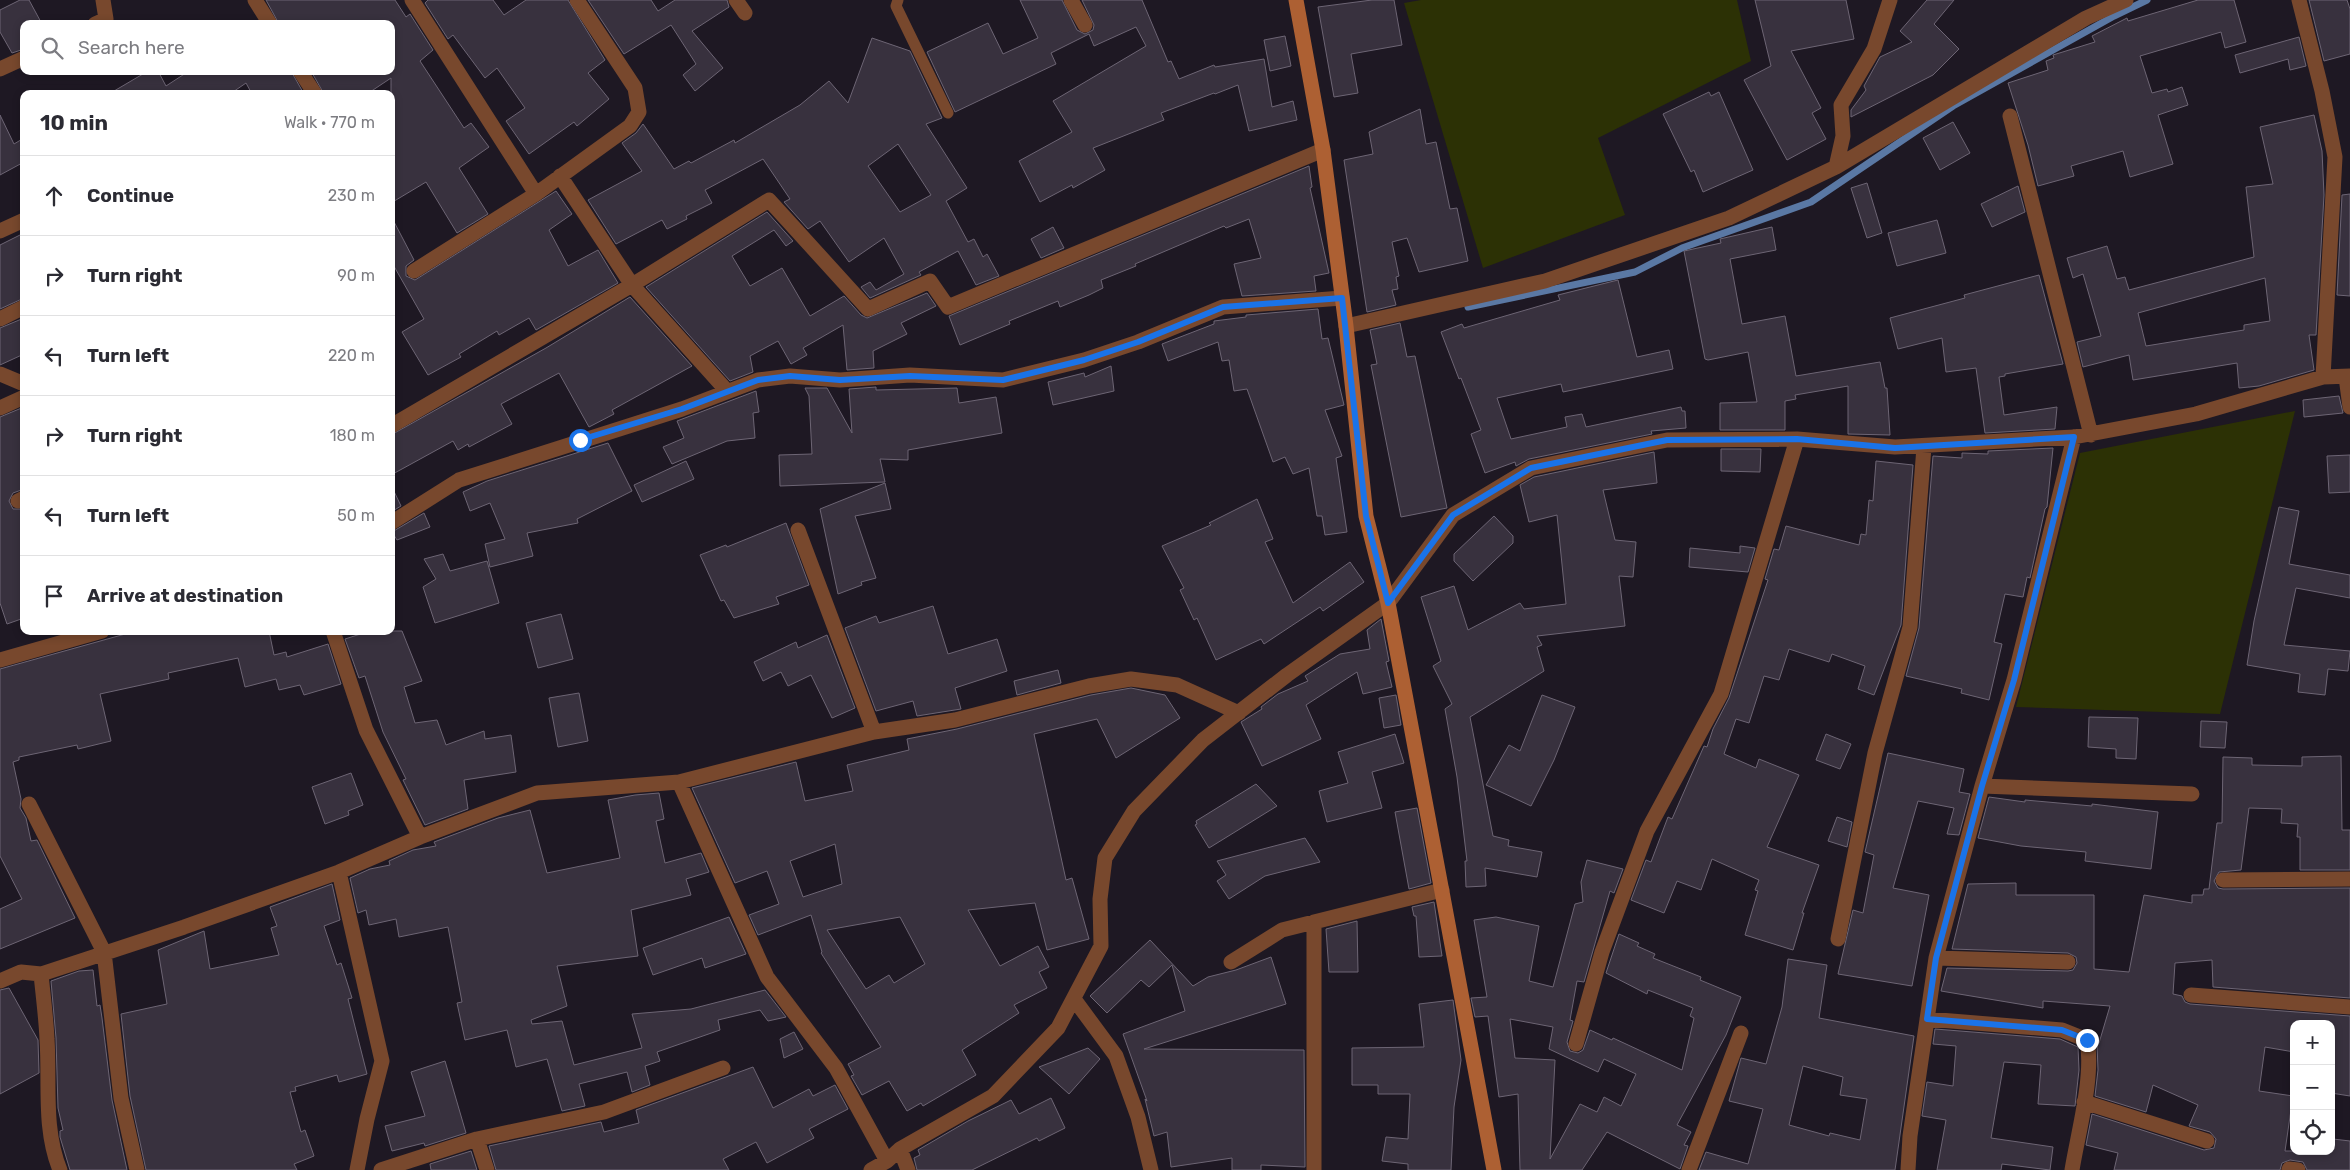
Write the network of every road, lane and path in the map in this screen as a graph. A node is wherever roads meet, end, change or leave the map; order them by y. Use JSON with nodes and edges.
{"nodes":[{"id":1,"x":103,"y":0,"type":"edge"},
{"id":2,"x":255,"y":0,"type":"edge"},
{"id":3,"x":412,"y":0,"type":"edge"},
{"id":4,"x":577,"y":0,"type":"edge"},
{"id":5,"x":898,"y":0,"type":"edge"},
{"id":6,"x":1071,"y":0,"type":"edge"},
{"id":7,"x":1296,"y":0,"type":"edge"},
{"id":8,"x":1890,"y":0,"type":"edge"},
{"id":9,"x":2126,"y":0,"type":"edge"},
{"id":10,"x":2299,"y":0,"type":"edge"},
{"id":11,"x":104,"y":20,"type":"edge"},
{"id":12,"x":268,"y":20,"type":"edge"},
{"id":13,"x":1084,"y":25,"type":"dead end"},
{"id":14,"x":20,"y":60,"type":"edge"},
{"id":15,"x":0,"y":70,"type":"edge"},
{"id":16,"x":303,"y":75,"type":"edge"},
{"id":17,"x":312,"y":90,"type":"edge"},
{"id":18,"x":948,"y":113,"type":"dead end"},
{"id":19,"x":2010,"y":116,"type":"dead end"},
{"id":20,"x":1323,"y":150,"type":"junction"},
{"id":21,"x":1836,"y":167,"type":"junction"},
{"id":22,"x":560,"y":176,"type":"junction"},
{"id":23,"x":536,"y":194,"type":"junction"},
{"id":24,"x":20,"y":222,"type":"edge"},
{"id":25,"x":0,"y":231,"type":"edge"},
{"id":26,"x":414,"y":271,"type":"dead end"},
{"id":27,"x":632,"y":285,"type":"junction"},
{"id":28,"x":1342,"y":298,"type":"junction"},
{"id":29,"x":20,"y":309,"type":"edge"},
{"id":30,"x":0,"y":319,"type":"edge"},
{"id":31,"x":1346,"y":326,"type":"junction"},
{"id":32,"x":0,"y":374,"type":"edge"},
{"id":33,"x":2323,"y":377,"type":"junction"},
{"id":34,"x":2348,"y":377,"type":"edge"},
{"id":35,"x":20,"y":382,"type":"edge"},
{"id":36,"x":727,"y":391,"type":"junction"},
{"id":37,"x":20,"y":399,"type":"edge"},
{"id":38,"x":2350,"y":407,"type":"edge"},
{"id":39,"x":0,"y":408,"type":"edge"},
{"id":40,"x":395,"y":424,"type":"edge"},
{"id":41,"x":2092,"y":434,"type":"junction"},
{"id":42,"x":2074,"y":437,"type":"junction"},
{"id":43,"x":1797,"y":439,"type":"junction"},
{"id":44,"x":1924,"y":447,"type":"junction"},
{"id":45,"x":395,"y":520,"type":"edge"},
{"id":46,"x":798,"y":530,"type":"dead end"},
{"id":47,"x":1388,"y":603,"type":"junction"},
{"id":48,"x":88,"y":635,"type":"edge"},
{"id":49,"x":334,"y":635,"type":"edge"},
{"id":50,"x":0,"y":660,"type":"edge"},
{"id":51,"x":1239,"y":713,"type":"junction"},
{"id":52,"x":874,"y":732,"type":"junction"},
{"id":53,"x":679,"y":782,"type":"junction"},
{"id":54,"x":1982,"y":786,"type":"junction"},
{"id":55,"x":2192,"y":794,"type":"dead end"},
{"id":56,"x":29,"y":804,"type":"dead end"},
{"id":57,"x":420,"y":837,"type":"junction"},
{"id":58,"x":339,"y":872,"type":"junction"},
{"id":59,"x":2350,"y":879,"type":"edge"},
{"id":60,"x":2223,"y":880,"type":"dead end"},
{"id":61,"x":1442,"y":890,"type":"junction"},
{"id":62,"x":1314,"y":922,"type":"junction"},
{"id":63,"x":1838,"y":939,"type":"dead end"},
{"id":64,"x":104,"y":952,"type":"junction"},
{"id":65,"x":1936,"y":958,"type":"junction"},
{"id":66,"x":1231,"y":962,"type":"dead end"},
{"id":67,"x":2068,"y":962,"type":"dead end"},
{"id":68,"x":41,"y":974,"type":"junction"},
{"id":69,"x":0,"y":981,"type":"edge"},
{"id":70,"x":2190,"y":995,"type":"dead end"},
{"id":71,"x":1074,"y":999,"type":"junction"},
{"id":72,"x":2350,"y":1007,"type":"edge"},
{"id":73,"x":1927,"y":1019,"type":"junction"},
{"id":74,"x":1741,"y":1033,"type":"dead end"},
{"id":75,"x":1576,"y":1044,"type":"dead end"},
{"id":76,"x":723,"y":1068,"type":"dead end"},
{"id":77,"x":2084,"y":1102,"type":"junction"},
{"id":78,"x":477,"y":1139,"type":"junction"},
{"id":79,"x":2207,"y":1141,"type":"dead end"},
{"id":80,"x":900,"y":1149,"type":"junction"},
{"id":81,"x":887,"y":1161,"type":"junction"},
{"id":82,"x":60,"y":1170,"type":"edge"},
{"id":83,"x":137,"y":1170,"type":"edge"},
{"id":84,"x":357,"y":1170,"type":"edge"},
{"id":85,"x":382,"y":1170,"type":"edge"},
{"id":86,"x":487,"y":1170,"type":"edge"},
{"id":87,"x":871,"y":1170,"type":"edge"},
{"id":88,"x":908,"y":1170,"type":"edge"},
{"id":89,"x":1151,"y":1170,"type":"edge"},
{"id":90,"x":1314,"y":1170,"type":"edge"},
{"id":91,"x":1494,"y":1170,"type":"edge"},
{"id":92,"x":1689,"y":1170,"type":"edge"},
{"id":93,"x":1908,"y":1170,"type":"edge"},
{"id":94,"x":2072,"y":1170,"type":"edge"}],
"edges":[{"from":1,"to":11,"type":"street"},
{"from":2,"to":12,"type":"street"},
{"from":3,"to":23,"type":"street"},
{"from":4,"to":22,"type":"street"},
{"from":5,"to":18,"type":"lane"},
{"from":6,"to":13,"type":"street"},
{"from":7,"to":20,"type":"street"},
{"from":8,"to":21,"type":"street"},
{"from":9,"to":21,"type":"street"},
{"from":10,"to":33,"type":"street"},
{"from":14,"to":15,"type":"street"},
{"from":16,"to":17,"type":"street"},
{"from":19,"to":41,"type":"street"},
{"from":20,"to":27,"type":"street"},
{"from":20,"to":28,"type":"street"},
{"from":21,"to":31,"type":"street"},
{"from":22,"to":23,"type":"street"},
{"from":22,"to":27,"type":"street"},
{"from":23,"to":26,"type":"street"},
{"from":24,"to":25,"type":"street"},
{"from":27,"to":36,"type":"street"},
{"from":27,"to":40,"type":"street"},
{"from":28,"to":31,"type":"street"},
{"from":28,"to":36,"type":"street"},
{"from":29,"to":30,"type":"street"},
{"from":31,"to":47,"type":"street"},
{"from":32,"to":35,"type":"street"},
{"from":33,"to":34,"type":"street"},
{"from":33,"to":41,"type":"street"},
{"from":34,"to":38,"type":"street"},
{"from":36,"to":45,"type":"street"},
{"from":37,"to":39,"type":"street"},
{"from":41,"to":42,"type":"street"},
{"from":42,"to":44,"type":"street"},
{"from":42,"to":54,"type":"street"},
{"from":43,"to":44,"type":"street"},
{"from":43,"to":47,"type":"street"},
{"from":43,"to":75,"type":"street"},
{"from":44,"to":63,"type":"street"},
{"from":46,"to":52,"type":"street"},
{"from":47,"to":51,"type":"street"},
{"from":47,"to":61,"type":"street"},
{"from":48,"to":50,"type":"street"},
{"from":49,"to":57,"type":"street"},
{"from":51,"to":52,"type":"street"},
{"from":51,"to":71,"type":"street"},
{"from":52,"to":53,"type":"street"},
{"from":53,"to":57,"type":"street"},
{"from":53,"to":81,"type":"street"},
{"from":54,"to":55,"type":"street"},
{"from":54,"to":65,"type":"street"},
{"from":56,"to":64,"type":"street"},
{"from":57,"to":58,"type":"street"},
{"from":58,"to":64,"type":"street"},
{"from":58,"to":84,"type":"street"},
{"from":59,"to":60,"type":"street"},
{"from":61,"to":62,"type":"street"},
{"from":61,"to":91,"type":"street"},
{"from":62,"to":66,"type":"street"},
{"from":62,"to":90,"type":"street"},
{"from":64,"to":68,"type":"street"},
{"from":64,"to":83,"type":"street"},
{"from":65,"to":67,"type":"street"},
{"from":65,"to":73,"type":"street"},
{"from":68,"to":69,"type":"street"},
{"from":68,"to":82,"type":"street"},
{"from":70,"to":72,"type":"street"},
{"from":71,"to":80,"type":"street"},
{"from":71,"to":89,"type":"street"},
{"from":73,"to":77,"type":"street"},
{"from":73,"to":93,"type":"street"},
{"from":74,"to":92,"type":"street"},
{"from":76,"to":78,"type":"street"},
{"from":77,"to":79,"type":"street"},
{"from":77,"to":94,"type":"street"},
{"from":78,"to":85,"type":"street"},
{"from":78,"to":86,"type":"street"},
{"from":80,"to":81,"type":"street"},
{"from":80,"to":88,"type":"street"},
{"from":81,"to":87,"type":"street"}]}
